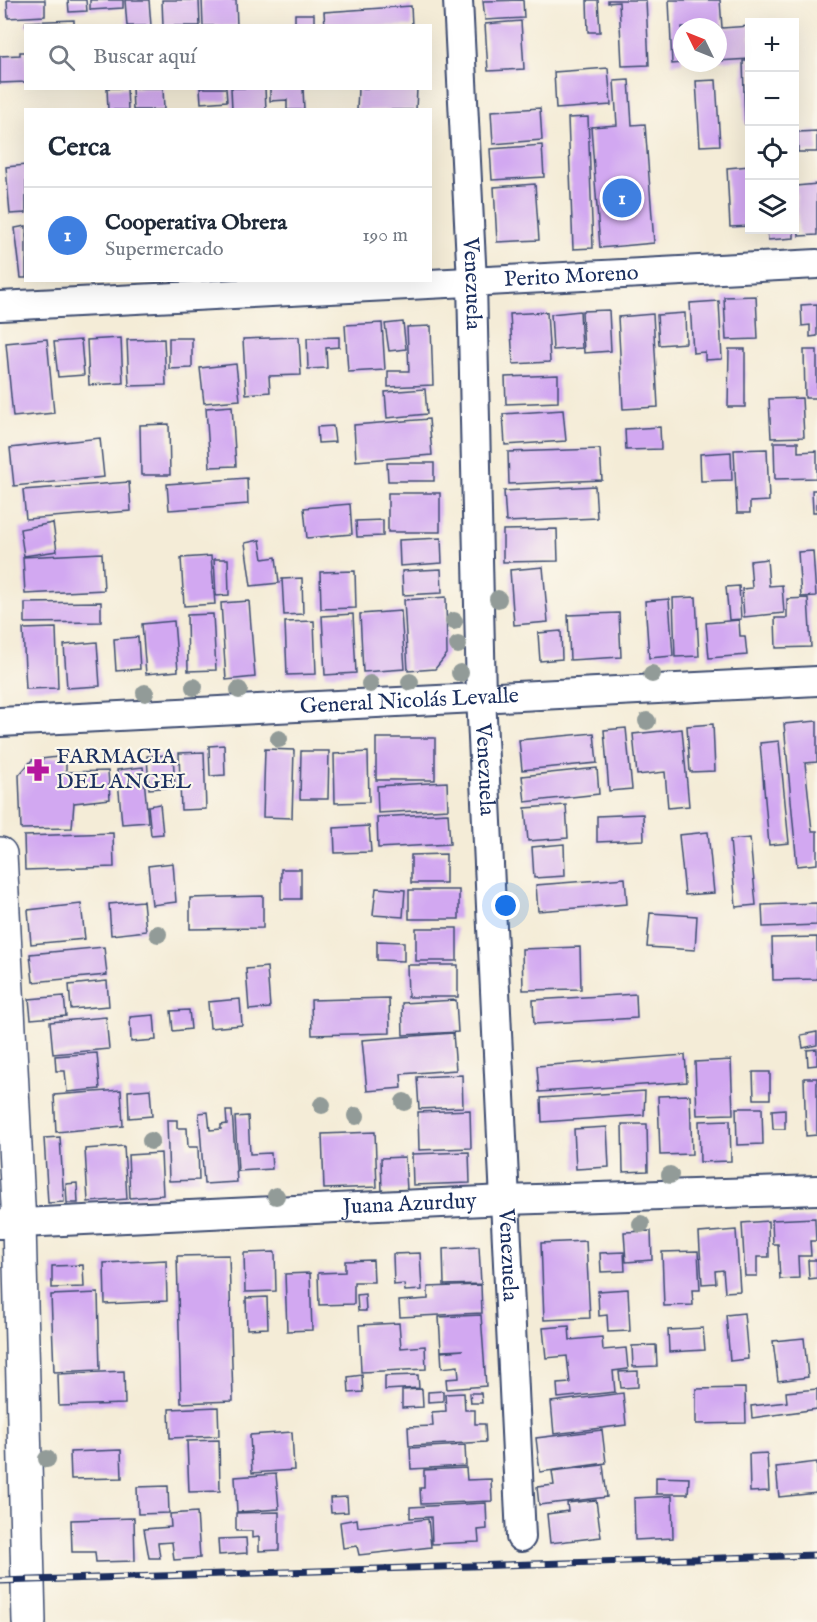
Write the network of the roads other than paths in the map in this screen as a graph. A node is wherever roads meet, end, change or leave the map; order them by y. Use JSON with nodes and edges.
{"nodes":[{"id":1,"x":459,"y":0,"type":"edge"},
{"id":2,"x":817,"y":264,"type":"edge"},
{"id":3,"x":472,"y":282,"type":"junction"},
{"id":4,"x":0,"y":306,"type":"edge"},
{"id":5,"x":817,"y":681,"type":"edge"},
{"id":6,"x":481,"y":696,"type":"junction"},
{"id":7,"x":0,"y":722,"type":"edge"},
{"id":8,"x":0,"y":854,"type":"edge"},
{"id":9,"x":817,"y":1190,"type":"edge"},
{"id":10,"x":505,"y":1200,"type":"junction"},
{"id":11,"x":9,"y":1224,"type":"edge"},
{"id":12,"x":522,"y":1537,"type":"dead end"},
{"id":13,"x":29,"y":1622,"type":"edge"}],
"edges":[{"from":1,"to":3,"type":"street","name":"Venezuela"},
{"from":2,"to":3,"type":"street","name":"Perito Moreno"},
{"from":3,"to":4,"type":"street","name":"Perito Moreno"},
{"from":3,"to":6,"type":"street","name":"Venezuela"},
{"from":5,"to":6,"type":"street","name":"General Nicolás Levalle"},
{"from":6,"to":7,"type":"street","name":"General Nicolás Levalle"},
{"from":6,"to":10,"type":"street","name":"Venezuela"},
{"from":8,"to":11,"type":"main road"},
{"from":9,"to":10,"type":"street","name":"Juana Azurduy"},
{"from":10,"to":11,"type":"street","name":"Juana Azurduy"},
{"from":10,"to":12,"type":"street","name":"Venezuela"},
{"from":11,"to":13,"type":"main road"}]}
